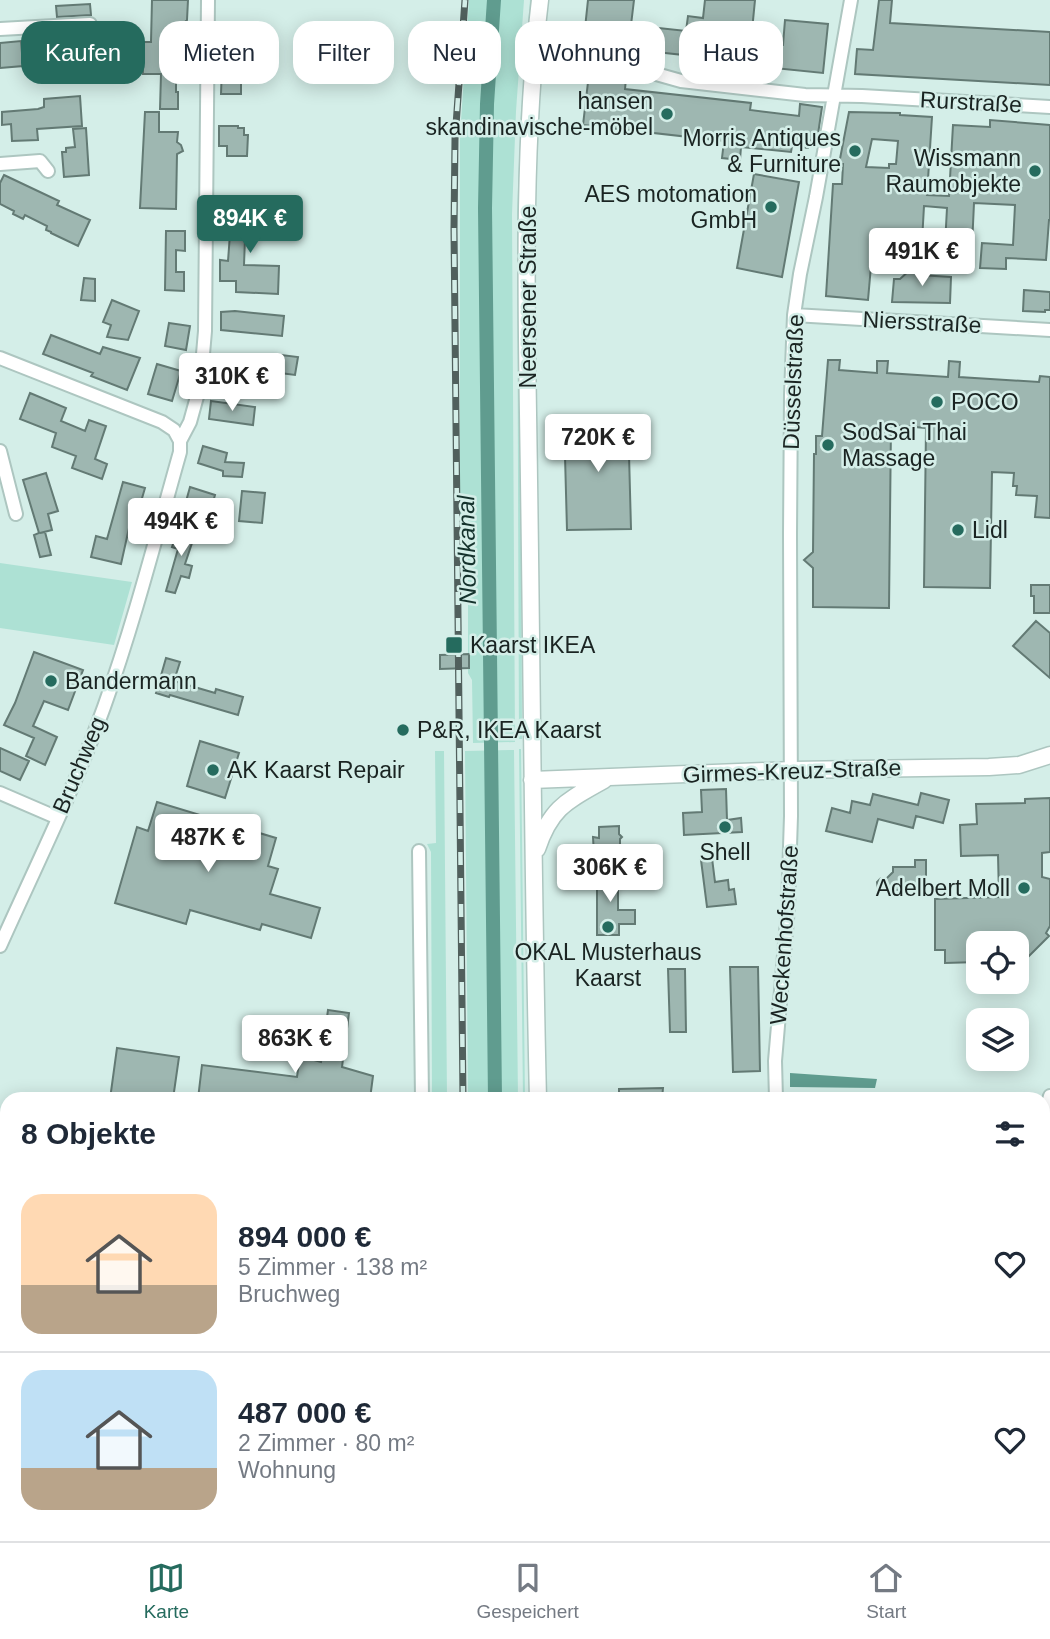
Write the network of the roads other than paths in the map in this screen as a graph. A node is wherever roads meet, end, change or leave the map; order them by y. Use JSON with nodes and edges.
{"nodes":[{"id":1,"x":208,"y":0,"type":"edge"},
{"id":2,"x":540,"y":0,"type":"edge"},
{"id":3,"x":851,"y":0,"type":"edge"},
{"id":4,"x":21,"y":28,"type":"edge"},
{"id":5,"x":0,"y":29,"type":"edge"},
{"id":6,"x":665,"y":76,"type":"edge"},
{"id":7,"x":835,"y":96,"type":"junction"},
{"id":8,"x":1050,"y":107,"type":"edge"},
{"id":9,"x":0,"y":164,"type":"edge"},
{"id":10,"x":48,"y":171,"type":"dead end"},
{"id":11,"x":794,"y":315,"type":"junction"},
{"id":12,"x":1050,"y":330,"type":"edge"},
{"id":13,"x":0,"y":358,"type":"edge"},
{"id":14,"x":180,"y":441,"type":"junction"},
{"id":15,"x":0,"y":451,"type":"edge"},
{"id":16,"x":16,"y":514,"type":"dead end"},
{"id":17,"x":1050,"y":755,"type":"edge"},
{"id":18,"x":792,"y":770,"type":"junction"},
{"id":19,"x":609,"y":777,"type":"junction"},
{"id":20,"x":532,"y":780,"type":"junction"},
{"id":21,"x":0,"y":793,"type":"edge"},
{"id":22,"x":58,"y":818,"type":"junction"},
{"id":23,"x":419,"y":851,"type":"dead end"},
{"id":24,"x":533,"y":862,"type":"junction"},
{"id":25,"x":0,"y":946,"type":"edge"},
{"id":26,"x":422,"y":1092,"type":"edge"},
{"id":27,"x":538,"y":1092,"type":"edge"},
{"id":28,"x":776,"y":1092,"type":"edge"}],
"edges":[{"from":1,"to":14,"type":"street","name":"Bruchweg"},
{"from":2,"to":20,"type":"main road","name":"Neersener Straße"},
{"from":3,"to":7,"type":"street","name":"Düsselstraße"},
{"from":4,"to":5,"type":"street"},
{"from":6,"to":7,"type":"street","name":"Rurstraße"},
{"from":7,"to":8,"type":"street","name":"Rurstraße"},
{"from":7,"to":11,"type":"street","name":"Düsselstraße"},
{"from":9,"to":10,"type":"street"},
{"from":11,"to":12,"type":"street","name":"Niersstraße"},
{"from":11,"to":18,"type":"street","name":"Düsselstraße"},
{"from":13,"to":14,"type":"street"},
{"from":14,"to":22,"type":"street","name":"Bruchweg"},
{"from":15,"to":16,"type":"street"},
{"from":17,"to":18,"type":"main road","name":"Girmes-Kreuz-Straße"},
{"from":18,"to":19,"type":"main road","name":"Girmes-Kreuz-Straße"},
{"from":18,"to":28,"type":"street","name":"Weckenhofstraße"},
{"from":19,"to":20,"type":"main road","name":"Girmes-Kreuz-Straße"},
{"from":19,"to":24,"type":"main road"},
{"from":20,"to":24,"type":"main road","name":"Neersener Straße"},
{"from":21,"to":22,"type":"street"},
{"from":22,"to":25,"type":"street","name":"Bruchweg"},
{"from":23,"to":26,"type":"street"},
{"from":24,"to":27,"type":"main road","name":"Neersener Straße"}]}
